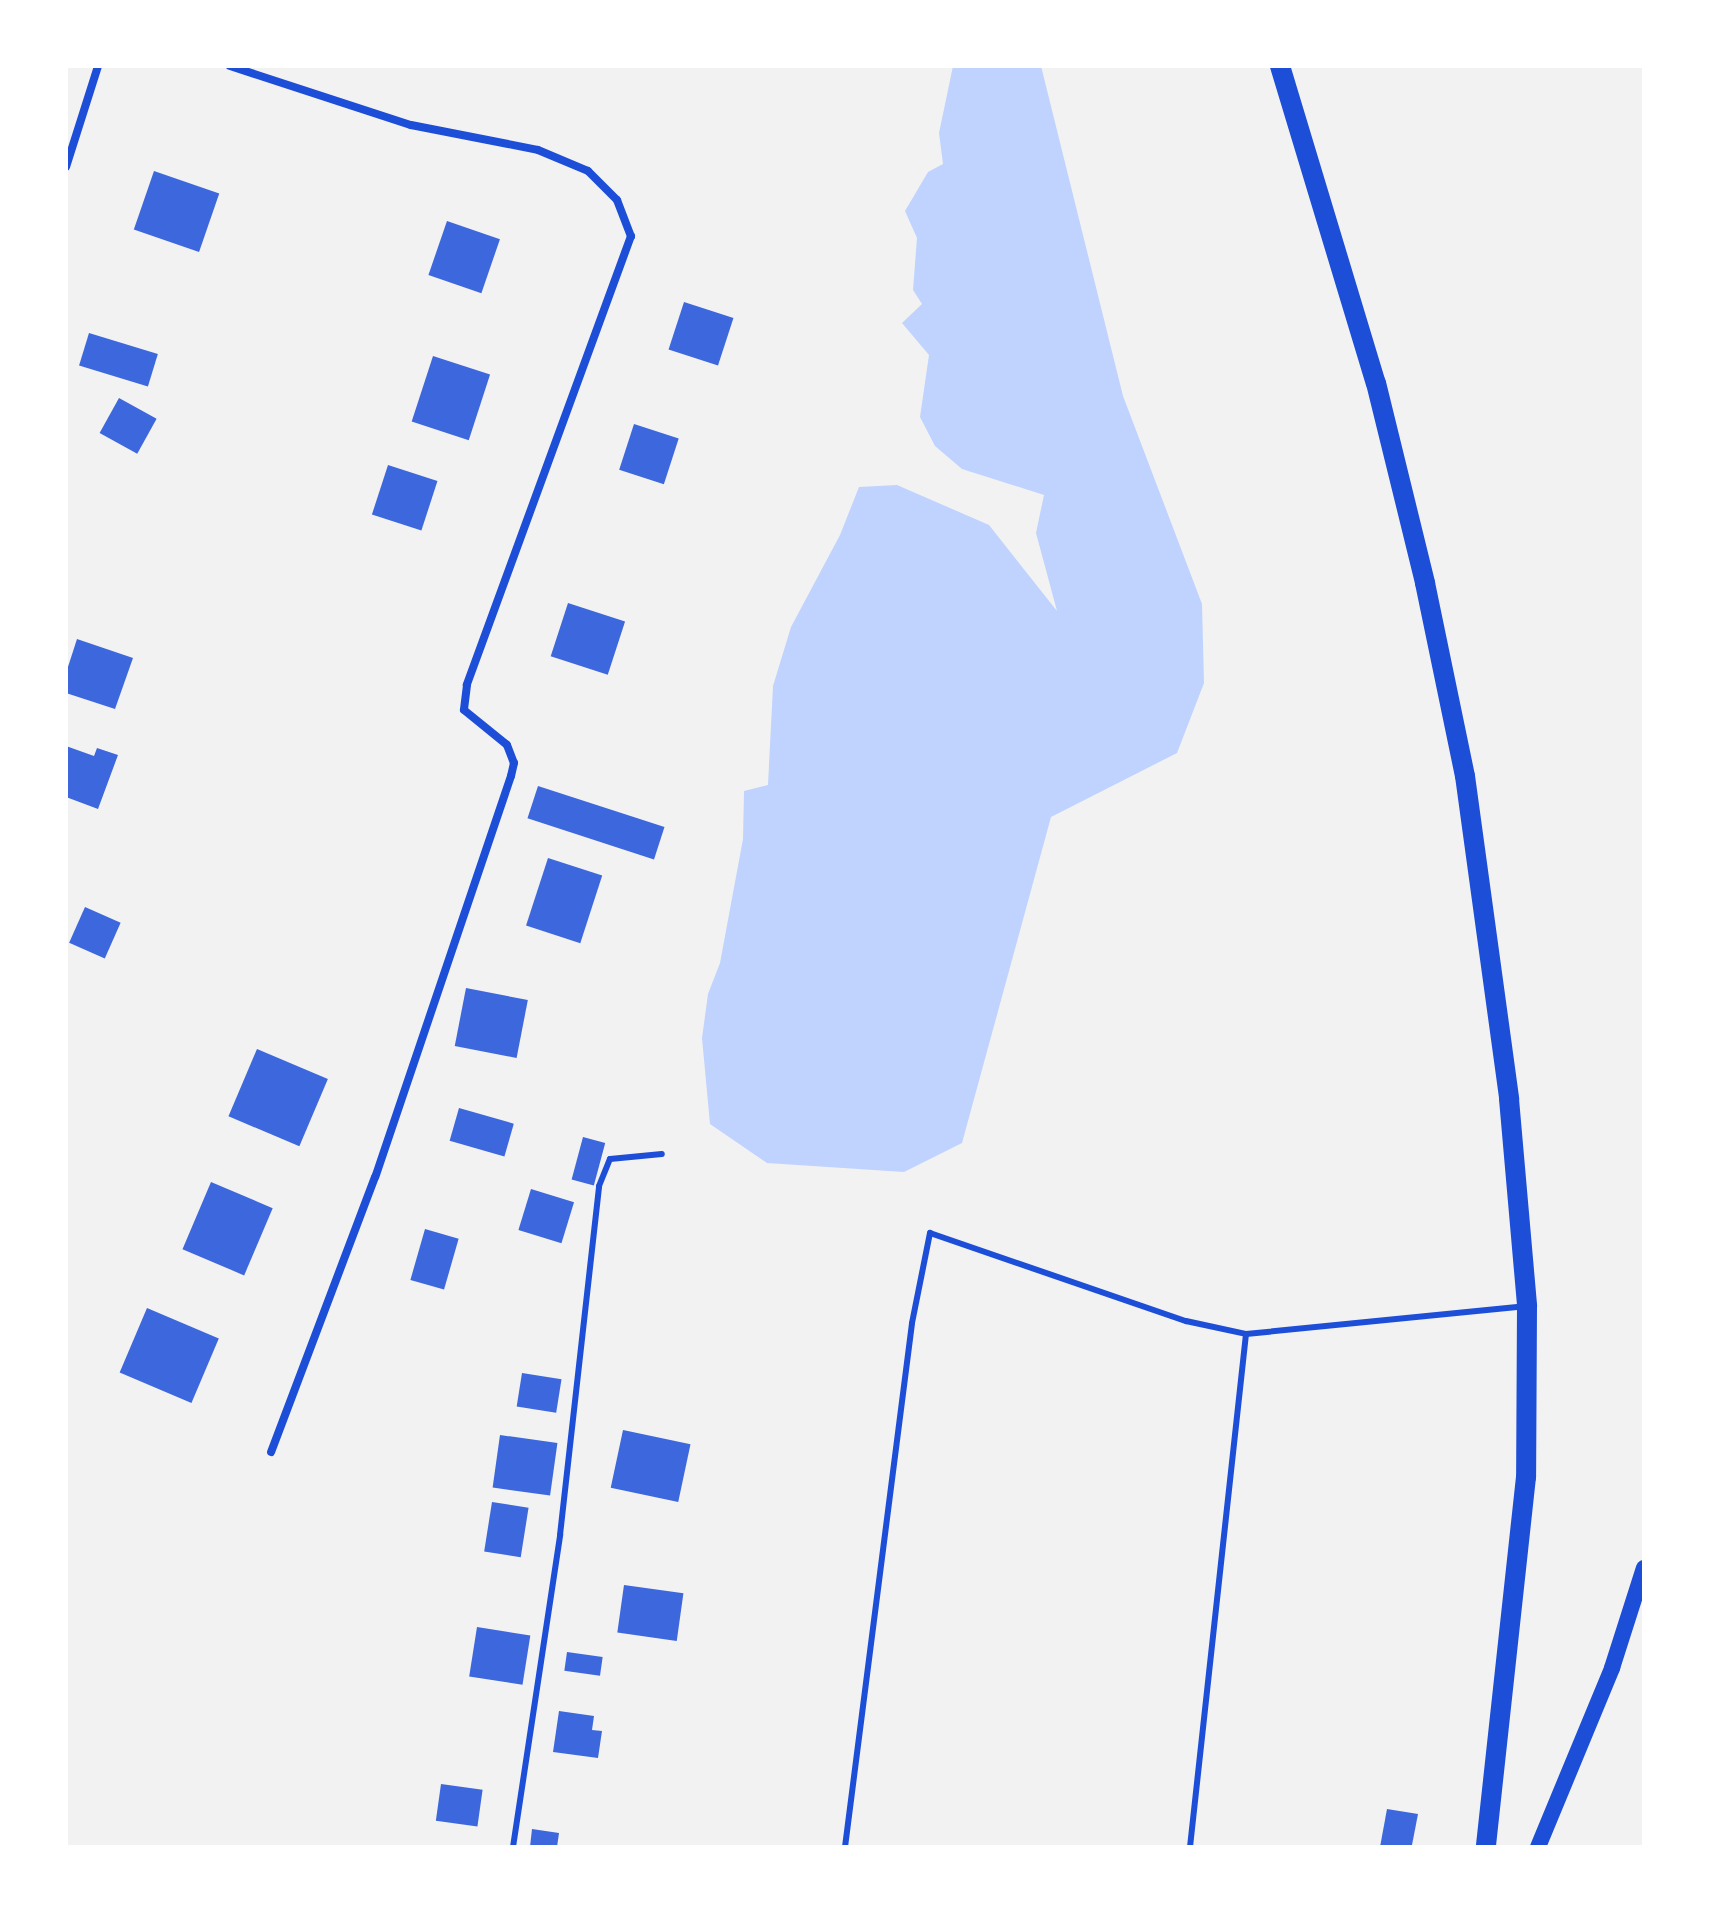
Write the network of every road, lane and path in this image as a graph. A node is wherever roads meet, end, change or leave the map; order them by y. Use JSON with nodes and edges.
{"nodes":[{"id":1,"x":98,"y":66,"type":"edge"},
{"id":2,"x":230,"y":66,"type":"edge"},
{"id":3,"x":1280,"y":66,"type":"edge"},
{"id":4,"x":66,"y":167,"type":"edge"},
{"id":5,"x":662,"y":1154,"type":"dead end"},
{"id":6,"x":1527,"y":1306,"type":"junction"},
{"id":7,"x":1246,"y":1334,"type":"junction"},
{"id":8,"x":271,"y":1452,"type":"dead end"},
{"id":9,"x":1644,"y":1568,"type":"edge"},
{"id":10,"x":513,"y":1847,"type":"edge"},
{"id":11,"x":845,"y":1847,"type":"edge"},
{"id":12,"x":1190,"y":1847,"type":"edge"},
{"id":13,"x":1486,"y":1847,"type":"edge"},
{"id":14,"x":1538,"y":1847,"type":"edge"}],
"edges":[{"from":1,"to":4,"type":"street"},
{"from":2,"to":8,"type":"street"},
{"from":3,"to":6,"type":"main road"},
{"from":5,"to":10,"type":"lane"},
{"from":6,"to":7,"type":"lane"},
{"from":6,"to":13,"type":"main road"},
{"from":7,"to":11,"type":"lane"},
{"from":7,"to":12,"type":"lane"},
{"from":9,"to":14,"type":"main road"}]}
